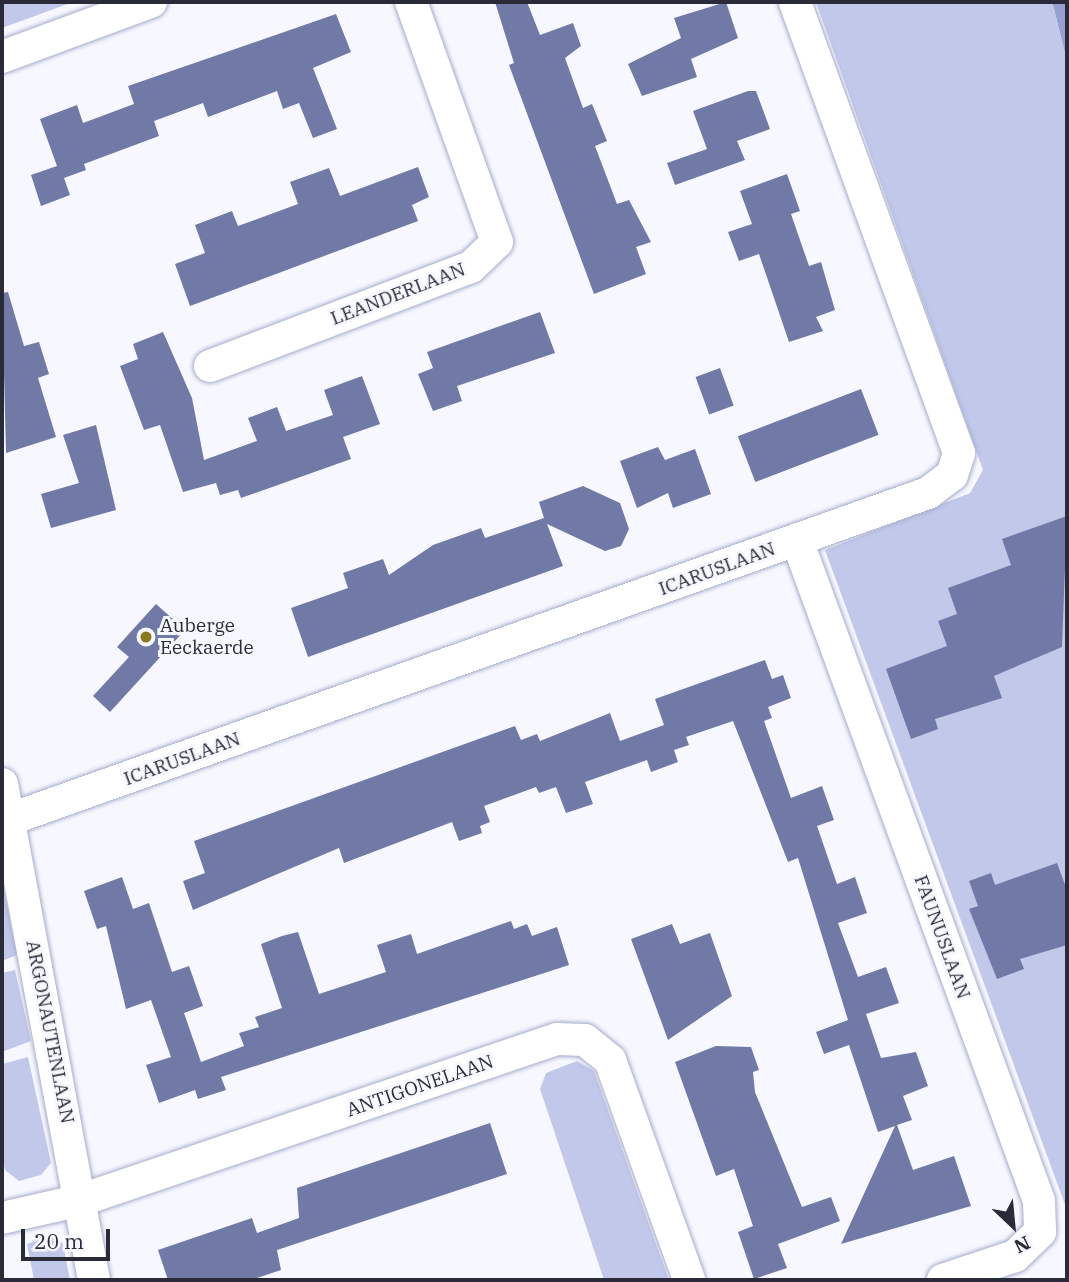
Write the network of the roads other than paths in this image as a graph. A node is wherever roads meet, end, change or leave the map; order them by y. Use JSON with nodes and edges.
{"nodes":[{"id":1,"x":151,"y":2,"type":"edge"},
{"id":2,"x":411,"y":2,"type":"edge"},
{"id":3,"x":795,"y":2,"type":"edge"},
{"id":4,"x":2,"y":57,"type":"edge"},
{"id":5,"x":210,"y":366,"type":"dead end"},
{"id":6,"x":797,"y":540,"type":"junction"},
{"id":7,"x":2,"y":784,"type":"edge"},
{"id":8,"x":6,"y":822,"type":"edge"},
{"id":9,"x":81,"y":1200,"type":"junction"},
{"id":10,"x":2,"y":1218,"type":"edge"},
{"id":11,"x":94,"y":1280,"type":"edge"},
{"id":12,"x":690,"y":1280,"type":"edge"},
{"id":13,"x":943,"y":1280,"type":"edge"}],
"edges":[{"from":1,"to":4,"type":"street"},
{"from":2,"to":5,"type":"street","name":"LEANDERLAAN"},
{"from":3,"to":6,"type":"street","name":"ICARUSLAAN"},
{"from":6,"to":8,"type":"street","name":"ICARUSLAAN"},
{"from":6,"to":13,"type":"street","name":"FAUNUSLAAN"},
{"from":7,"to":8,"type":"street","name":"ARGONAUTENLAAN"},
{"from":8,"to":9,"type":"street","name":"ARGONAUTENLAAN"},
{"from":9,"to":10,"type":"street","name":"ANTIGONELAAN"},
{"from":9,"to":11,"type":"street","name":"ARGONAUTENLAAN"},
{"from":9,"to":12,"type":"street","name":"ANTIGONELAAN"}]}
